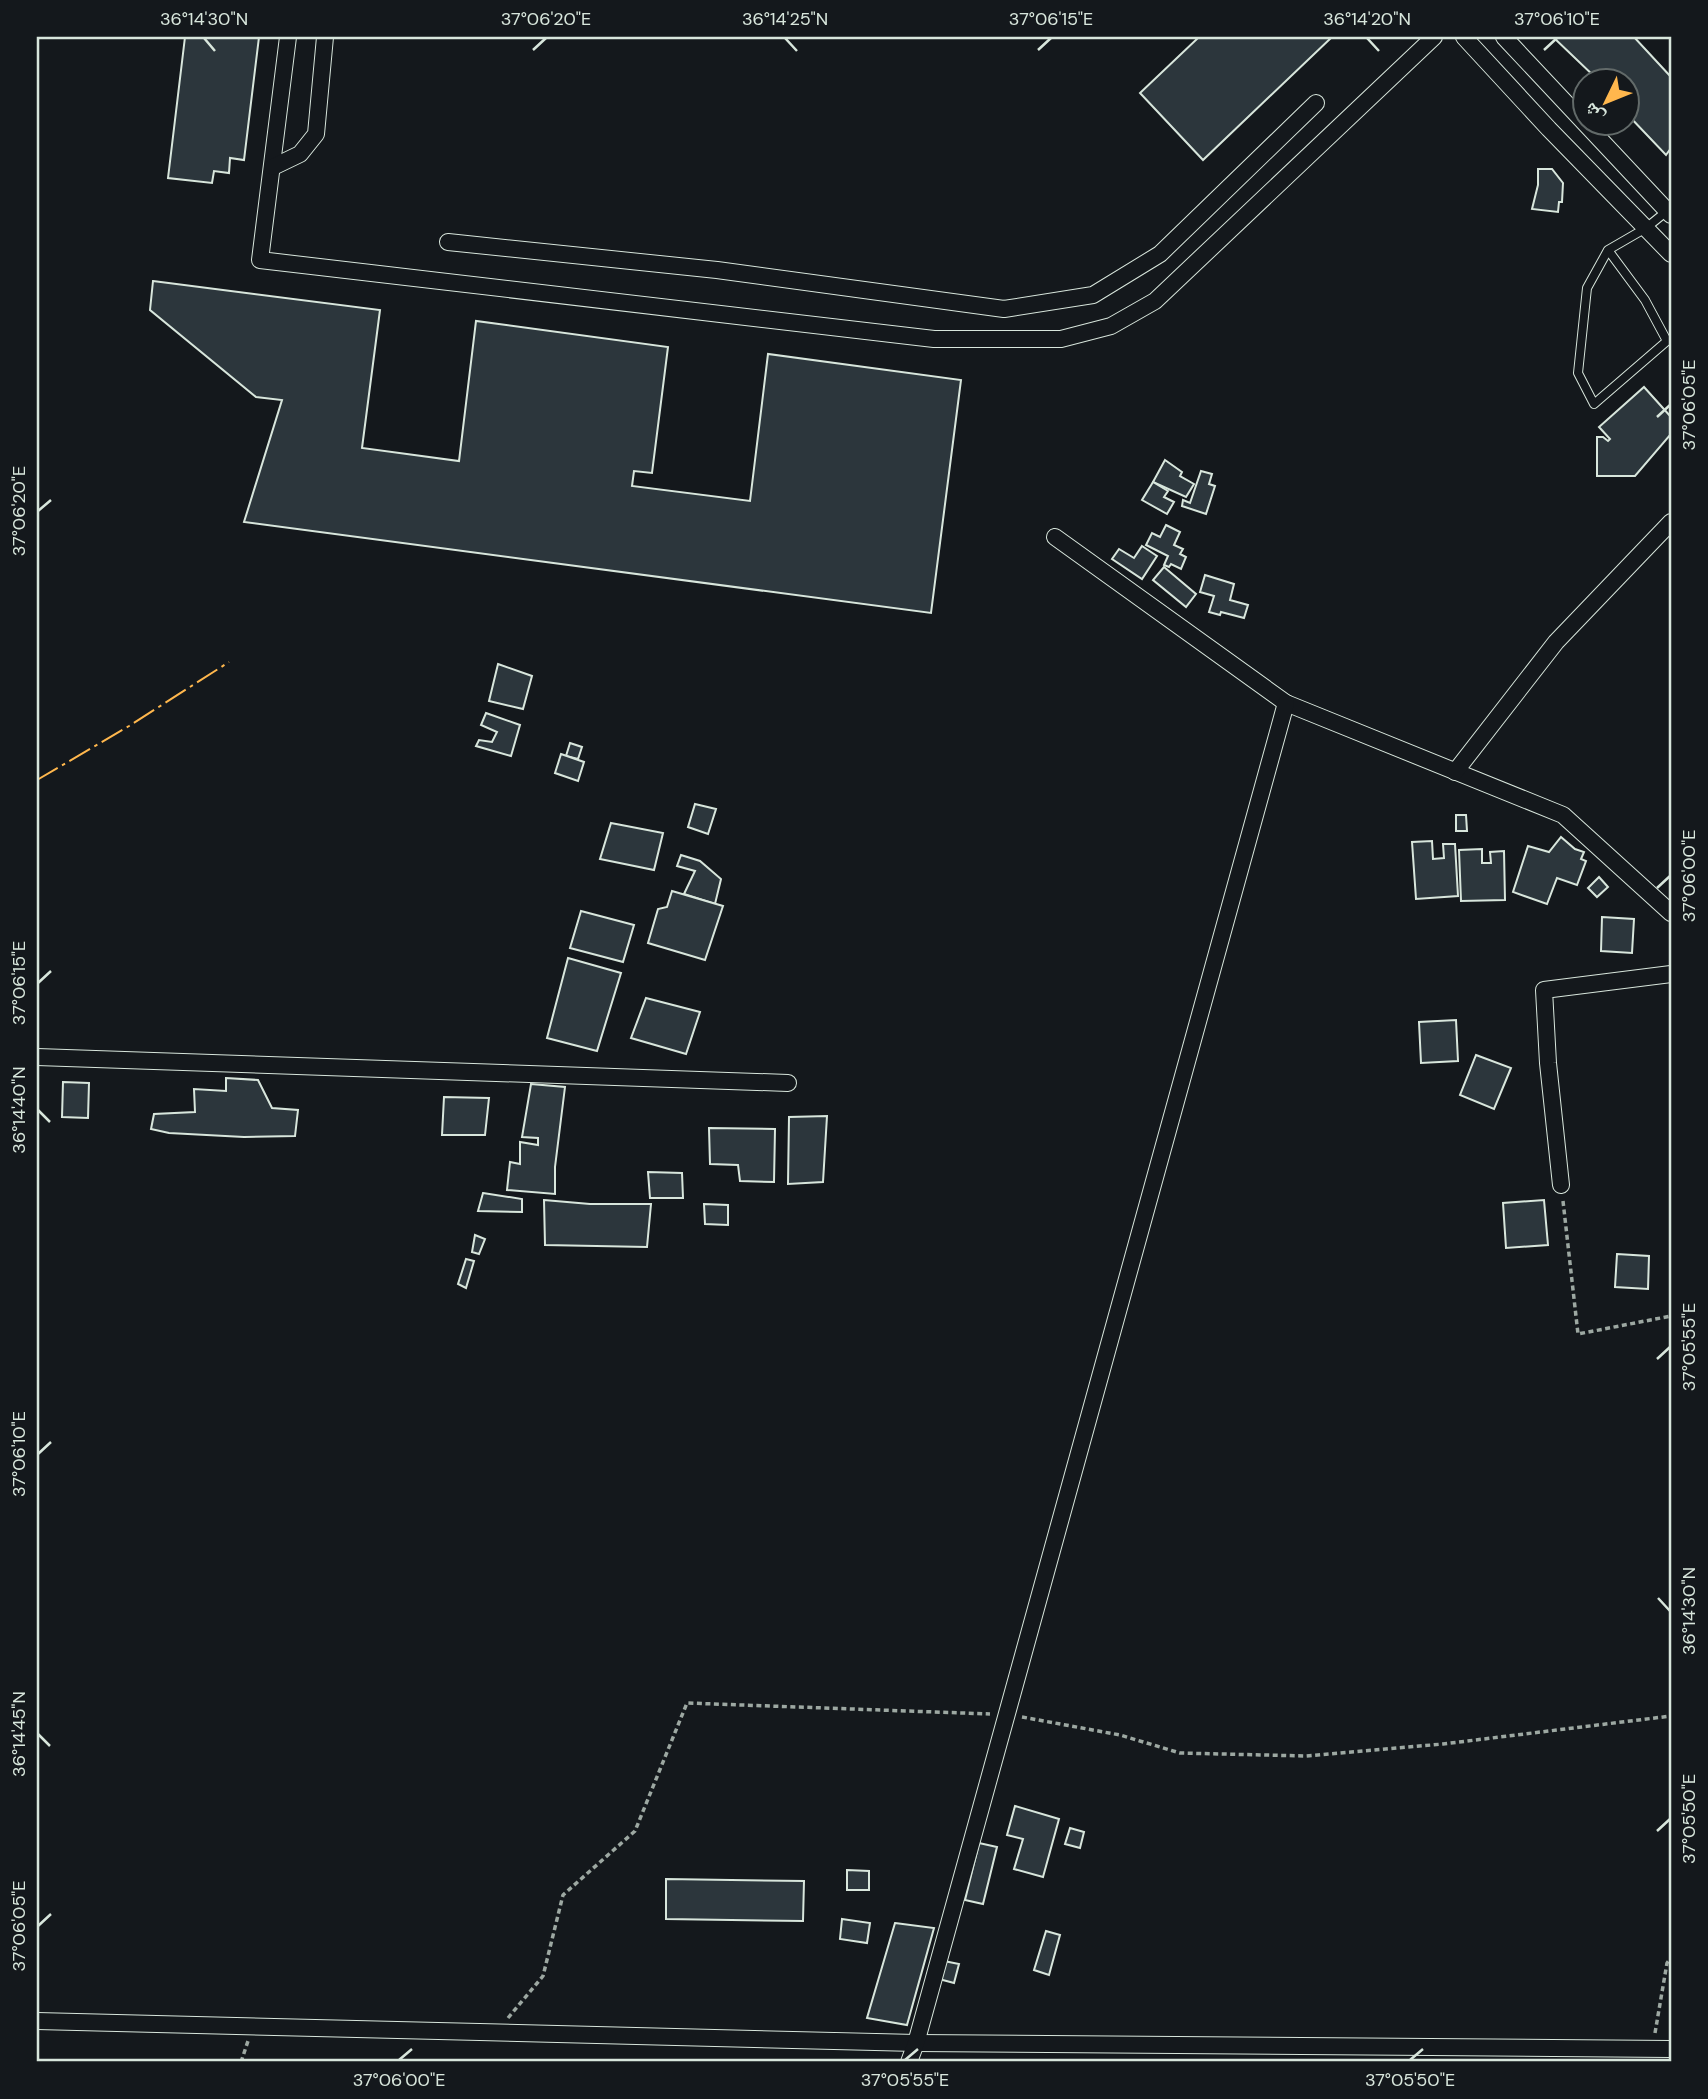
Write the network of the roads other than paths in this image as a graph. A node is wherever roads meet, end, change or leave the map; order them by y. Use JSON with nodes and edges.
{"nodes":[{"id":1,"x":288,"y":37,"type":"edge"},
{"id":2,"x":325,"y":37,"type":"edge"},
{"id":3,"x":1434,"y":37,"type":"edge"},
{"id":4,"x":1464,"y":37,"type":"edge"},
{"id":5,"x":1504,"y":37,"type":"edge"},
{"id":6,"x":1316,"y":103,"type":"dead end"},
{"id":7,"x":273,"y":167,"type":"junction"},
{"id":8,"x":1202,"y":213,"type":"junction"},
{"id":9,"x":1669,"y":213,"type":"edge"},
{"id":10,"x":1646,"y":229,"type":"junction"},
{"id":11,"x":1225,"y":234,"type":"junction"},
{"id":12,"x":448,"y":242,"type":"dead end"},
{"id":13,"x":1608,"y":250,"type":"junction"},
{"id":14,"x":1671,"y":254,"type":"edge"},
{"id":15,"x":1671,"y":522,"type":"edge"},
{"id":16,"x":1055,"y":537,"type":"dead end"},
{"id":17,"x":1286,"y":703,"type":"junction"},
{"id":18,"x":1455,"y":772,"type":"junction"},
{"id":19,"x":1671,"y":913,"type":"edge"},
{"id":20,"x":1671,"y":974,"type":"edge"},
{"id":21,"x":37,"y":1057,"type":"edge"},
{"id":22,"x":788,"y":1083,"type":"dead end"},
{"id":23,"x":1561,"y":1185,"type":"road end"},
{"id":24,"x":37,"y":2021,"type":"edge"},
{"id":25,"x":916,"y":2043,"type":"junction"},
{"id":26,"x":1671,"y":2049,"type":"edge"},
{"id":27,"x":909,"y":2062,"type":"edge"}],
"edges":[{"from":1,"to":7,"type":"street"},
{"from":2,"to":7,"type":"street"},
{"from":3,"to":11,"type":"street"},
{"from":4,"to":10,"type":"street"},
{"from":5,"to":9,"type":"street"},
{"from":6,"to":8,"type":"street"},
{"from":7,"to":11,"type":"street"},
{"from":8,"to":11,"type":"street"},
{"from":8,"to":12,"type":"street"},
{"from":9,"to":10,"type":"lane"},
{"from":10,"to":13,"type":"lane"},
{"from":10,"to":14,"type":"street"},
{"from":13,"to":13,"type":"lane"},
{"from":15,"to":18,"type":"street"},
{"from":16,"to":17,"type":"street"},
{"from":17,"to":18,"type":"street"},
{"from":17,"to":25,"type":"street"},
{"from":18,"to":19,"type":"street"},
{"from":20,"to":23,"type":"street"},
{"from":21,"to":22,"type":"street"},
{"from":24,"to":25,"type":"street"},
{"from":25,"to":26,"type":"street"},
{"from":25,"to":27,"type":"street"}]}
